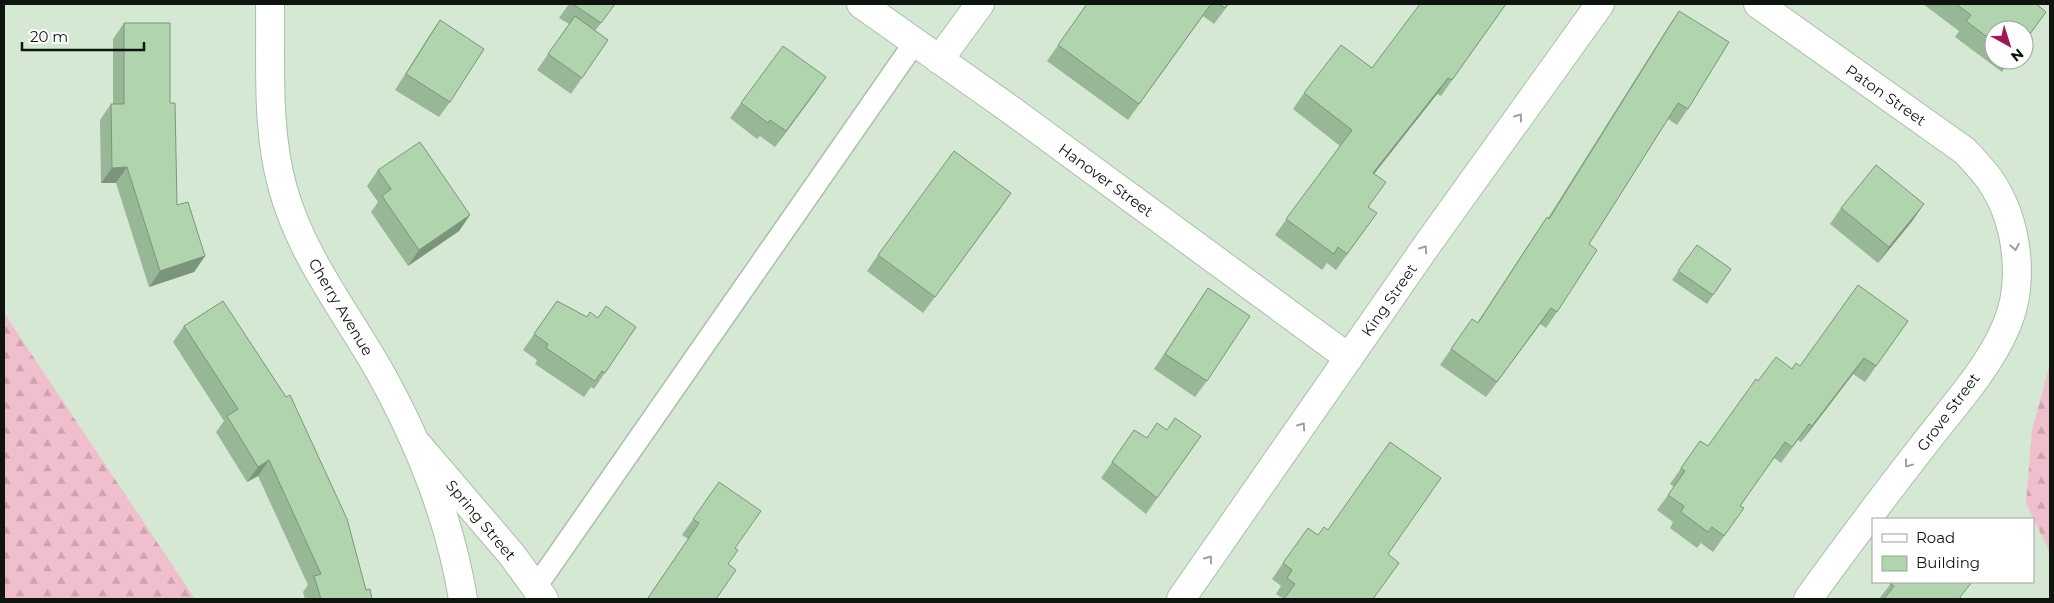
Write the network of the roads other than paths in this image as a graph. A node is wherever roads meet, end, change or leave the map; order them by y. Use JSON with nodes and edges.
{"nodes":[{"id":1,"x":270,"y":4,"type":"edge"},
{"id":2,"x":861,"y":4,"type":"edge"},
{"id":3,"x":980,"y":4,"type":"edge"},
{"id":4,"x":1600,"y":4,"type":"edge"},
{"id":5,"x":1758,"y":4,"type":"edge"},
{"id":6,"x":915,"y":42,"type":"junction"},
{"id":7,"x":939,"y":60,"type":"junction"},
{"id":8,"x":2000,"y":201,"type":"joint"},
{"id":9,"x":1350,"y":358,"type":"junction"},
{"id":10,"x":416,"y":442,"type":"junction"},
{"id":11,"x":539,"y":594,"type":"edge"},
{"id":12,"x":463,"y":599,"type":"edge"},
{"id":13,"x":1181,"y":599,"type":"edge"},
{"id":14,"x":1808,"y":599,"type":"edge"}],
"edges":[{"from":1,"to":10,"type":"street","name":"Cherry Avenue"},
{"from":2,"to":6,"type":"street","name":"Hanover Street"},
{"from":3,"to":7,"type":"street"},
{"from":9,"to":4,"type":"street","name":"King Street","one_way":true},
{"from":5,"to":8,"type":"street","name":"Paton Street"},
{"from":6,"to":7,"type":"street","name":"Hanover Street"},
{"from":6,"to":11,"type":"lane"},
{"from":7,"to":9,"type":"street","name":"Hanover Street"},
{"from":8,"to":14,"type":"street","name":"Grove Street","one_way":true},
{"from":13,"to":9,"type":"street","name":"King Street","one_way":true},
{"from":10,"to":11,"type":"street","name":"Spring Street"},
{"from":10,"to":12,"type":"street","name":"Cherry Avenue"}]}
